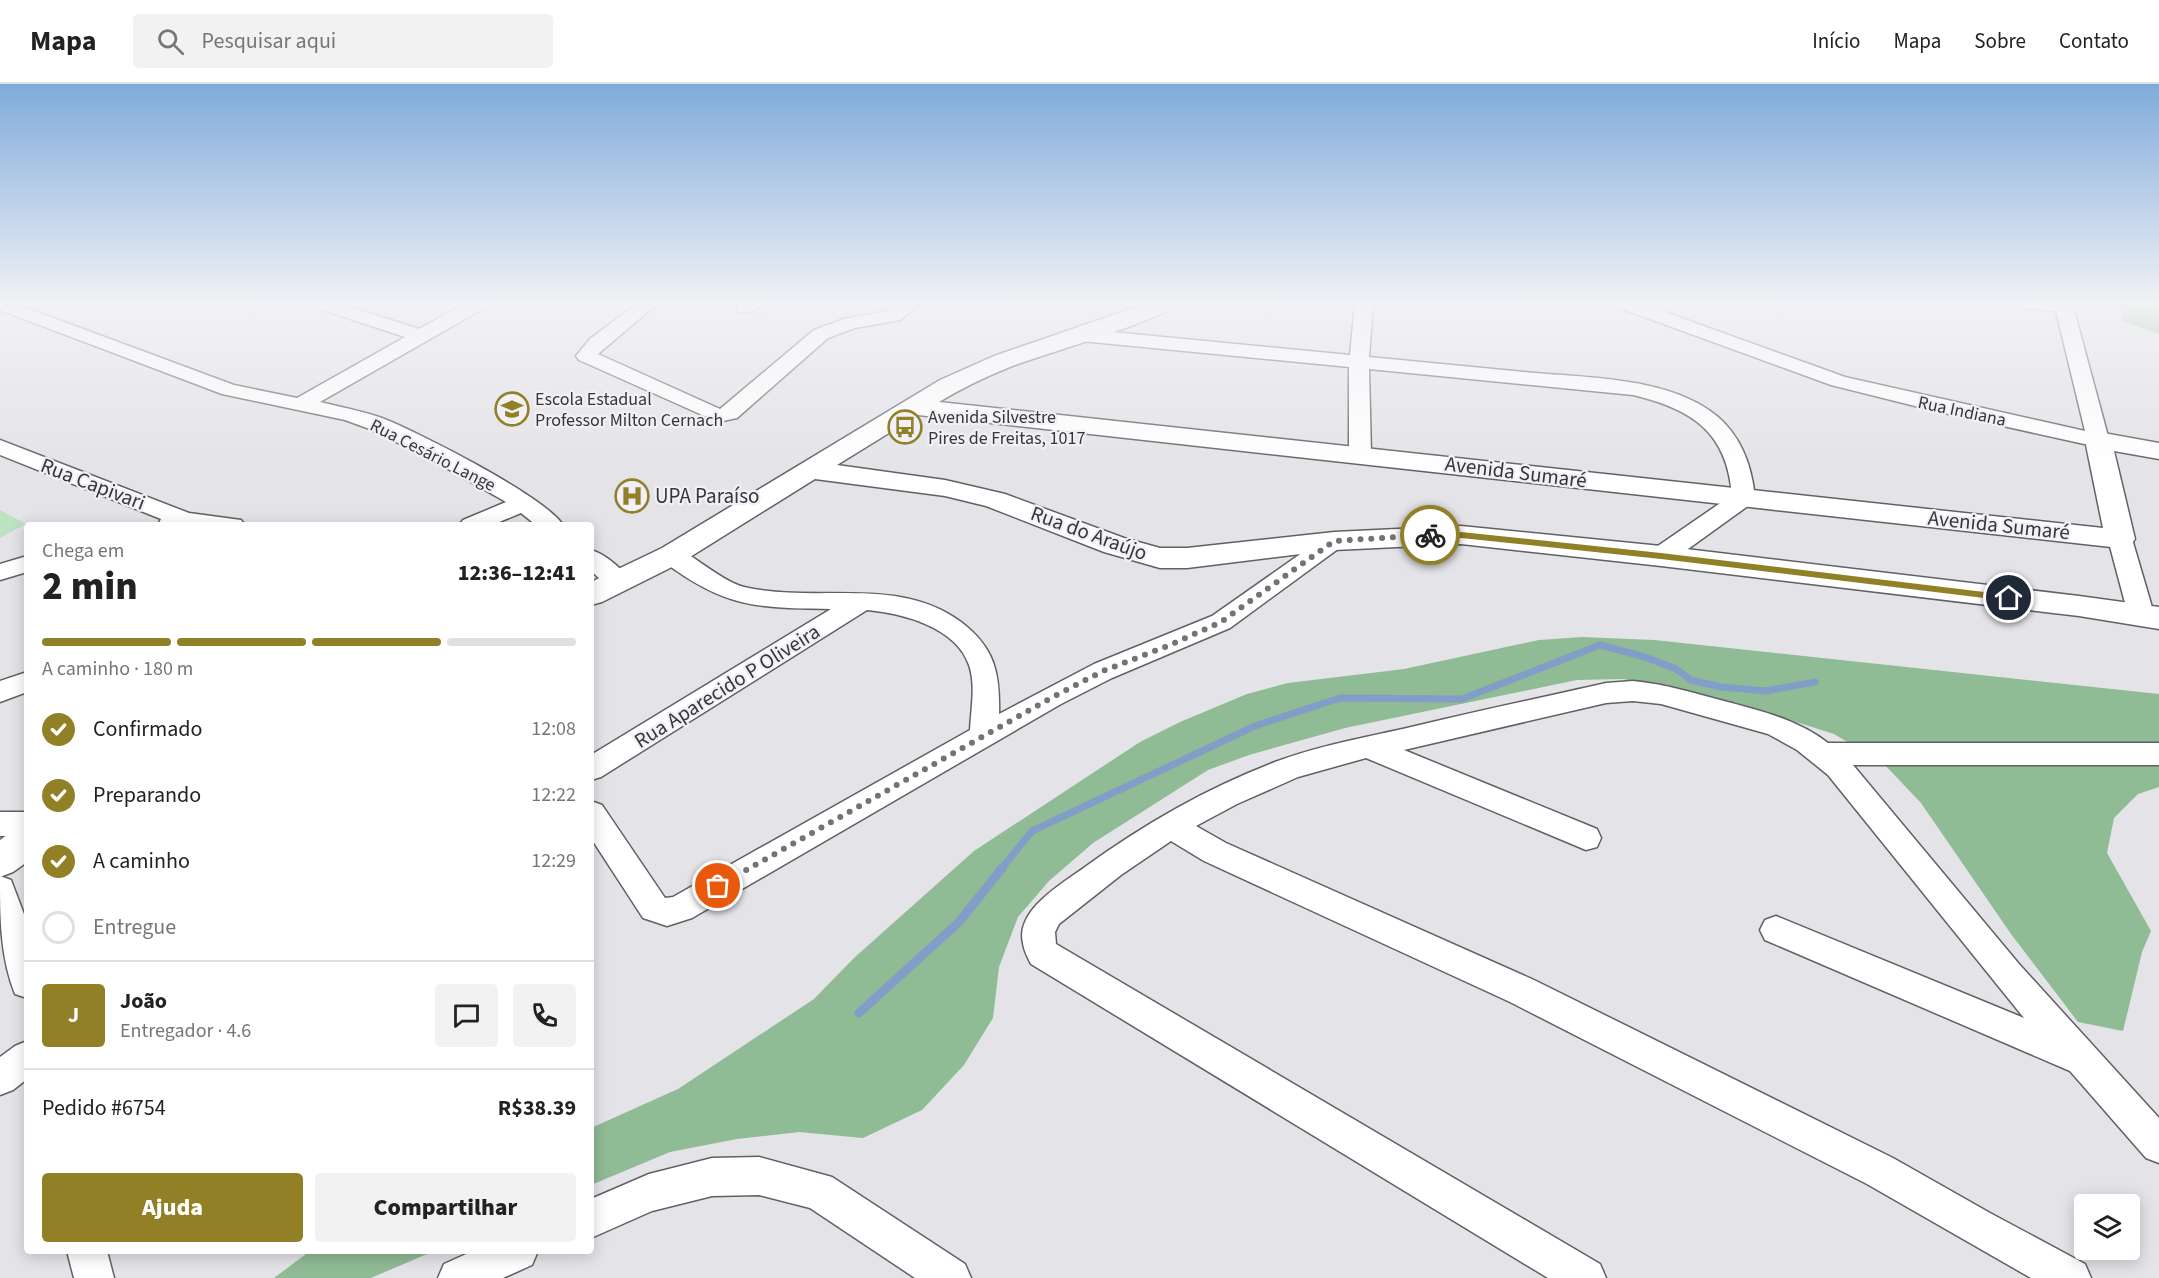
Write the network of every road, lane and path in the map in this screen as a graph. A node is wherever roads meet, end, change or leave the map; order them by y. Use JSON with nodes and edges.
{"nodes":[{"id":1,"x":146,"y":359,"type":"edge"},
{"id":2,"x":381,"y":359,"type":"edge"},
{"id":3,"x":591,"y":359,"type":"edge"},
{"id":4,"x":793,"y":359,"type":"edge"},
{"id":5,"x":1014,"y":359,"type":"edge"},
{"id":6,"x":1325,"y":359,"type":"edge"},
{"id":7,"x":1359,"y":359,"type":"edge"},
{"id":8,"x":1777,"y":359,"type":"edge"},
{"id":9,"x":2077,"y":359,"type":"edge"},
{"id":10,"x":1359,"y":362,"type":"junction"},
{"id":11,"x":300,"y":405,"type":"junction"},
{"id":12,"x":913,"y":407,"type":"junction"},
{"id":13,"x":2098,"y":440,"type":"junction"},
{"id":14,"x":0,"y":447,"type":"edge"},
{"id":15,"x":2159,"y":451,"type":"edge"},
{"id":16,"x":1360,"y":454,"type":"junction"},
{"id":17,"x":809,"y":470,"type":"junction"},
{"id":18,"x":1744,"y":498,"type":"junction"},
{"id":19,"x":524,"y":503,"type":"junction"},
{"id":20,"x":176,"y":522,"type":"edge"},
{"id":21,"x":478,"y":522,"type":"edge"},
{"id":22,"x":547,"y":522,"type":"edge"},
{"id":23,"x":2120,"y":539,"type":"junction"},
{"id":24,"x":1334,"y":541,"type":"junction"},
{"id":25,"x":672,"y":555,"type":"junction"},
{"id":26,"x":1661,"y":556,"type":"junction"},
{"id":27,"x":594,"y":561,"type":"edge"},
{"id":28,"x":24,"y":565,"type":"edge"},
{"id":29,"x":0,"y":572,"type":"edge"},
{"id":30,"x":619,"y":582,"type":"junction"},
{"id":31,"x":594,"y":594,"type":"edge"},
{"id":32,"x":862,"y":602,"type":"junction"},
{"id":33,"x":2150,"y":616,"type":"edge"},
{"id":34,"x":24,"y":683,"type":"edge"},
{"id":35,"x":0,"y":692,"type":"edge"},
{"id":36,"x":984,"y":736,"type":"junction"},
{"id":37,"x":1369,"y":747,"type":"junction"},
{"id":38,"x":1823,"y":754,"type":"junction"},
{"id":39,"x":2159,"y":754,"type":"edge"},
{"id":40,"x":594,"y":767,"type":"edge"},
{"id":41,"x":594,"y":818,"type":"edge"},
{"id":42,"x":0,"y":824,"type":"edge"},
{"id":43,"x":24,"y":824,"type":"edge"},
{"id":44,"x":1171,"y":826,"type":"junction"},
{"id":45,"x":1586,"y":838,"type":"dead end"},
{"id":46,"x":24,"y":843,"type":"edge"},
{"id":47,"x":0,"y":861,"type":"edge"},
{"id":48,"x":0,"y":889,"type":"edge"},
{"id":49,"x":1776,"y":930,"type":"dead end"},
{"id":50,"x":24,"y":970,"type":"edge"},
{"id":51,"x":24,"y":1060,"type":"edge"},
{"id":52,"x":2084,"y":1061,"type":"junction"},
{"id":53,"x":0,"y":1077,"type":"edge"},
{"id":54,"x":2159,"y":1145,"type":"edge"},
{"id":55,"x":594,"y":1218,"type":"edge"},
{"id":56,"x":88,"y":1254,"type":"edge"},
{"id":57,"x":511,"y":1254,"type":"edge"},
{"id":58,"x":93,"y":1278,"type":"edge"},
{"id":59,"x":458,"y":1278,"type":"edge"},
{"id":60,"x":951,"y":1278,"type":"edge"},
{"id":61,"x":1587,"y":1278,"type":"edge"},
{"id":62,"x":2071,"y":1278,"type":"edge"}],
"edges":[{"from":1,"to":11,"type":"street","name":"Rua Cesário Lange"},
{"from":2,"to":11,"type":"street"},
{"from":3,"to":4,"type":"street"},
{"from":5,"to":12,"type":"street"},
{"from":6,"to":10,"type":"street"},
{"from":7,"to":10,"type":"street"},
{"from":8,"to":13,"type":"street","name":"Rua Indiana"},
{"from":9,"to":13,"type":"street"},
{"from":10,"to":16,"type":"street"},
{"from":10,"to":18,"type":"street"},
{"from":11,"to":19,"type":"street","name":"Rua Cesário Lange"},
{"from":12,"to":16,"type":"street","name":"Avenida Sumaré"},
{"from":12,"to":17,"type":"street"},
{"from":13,"to":15,"type":"street"},
{"from":13,"to":23,"type":"street"},
{"from":14,"to":20,"type":"street","name":"Rua Capivari"},
{"from":16,"to":18,"type":"street","name":"Avenida Sumaré"},
{"from":17,"to":24,"type":"street","name":"Rua do Araújo"},
{"from":17,"to":25,"type":"street"},
{"from":18,"to":23,"type":"street","name":"Avenida Sumaré"},
{"from":18,"to":26,"type":"street"},
{"from":19,"to":21,"type":"street"},
{"from":19,"to":22,"type":"street","name":"Rua Cesário Lange"},
{"from":23,"to":33,"type":"street"},
{"from":24,"to":26,"type":"street","name":"Rua do Araújo"},
{"from":24,"to":36,"type":"street"},
{"from":25,"to":30,"type":"street"},
{"from":25,"to":32,"type":"street"},
{"from":26,"to":33,"type":"street","name":"Rua do Araújo"},
{"from":27,"to":30,"type":"street"},
{"from":28,"to":29,"type":"street"},
{"from":30,"to":31,"type":"street"},
{"from":32,"to":36,"type":"street"},
{"from":32,"to":40,"type":"street","name":"Rua Aparecido P Oliveira"},
{"from":34,"to":35,"type":"street"},
{"from":36,"to":41,"type":"street"},
{"from":37,"to":38,"type":"street"},
{"from":37,"to":44,"type":"street"},
{"from":37,"to":45,"type":"street"},
{"from":38,"to":39,"type":"street"},
{"from":38,"to":52,"type":"street"},
{"from":42,"to":43,"type":"street"},
{"from":44,"to":61,"type":"street"},
{"from":44,"to":62,"type":"street"},
{"from":46,"to":47,"type":"street"},
{"from":48,"to":50,"type":"street"},
{"from":49,"to":52,"type":"street"},
{"from":51,"to":53,"type":"street"},
{"from":52,"to":54,"type":"street"},
{"from":55,"to":60,"type":"street"},
{"from":56,"to":58,"type":"street"},
{"from":57,"to":59,"type":"street"}]}
